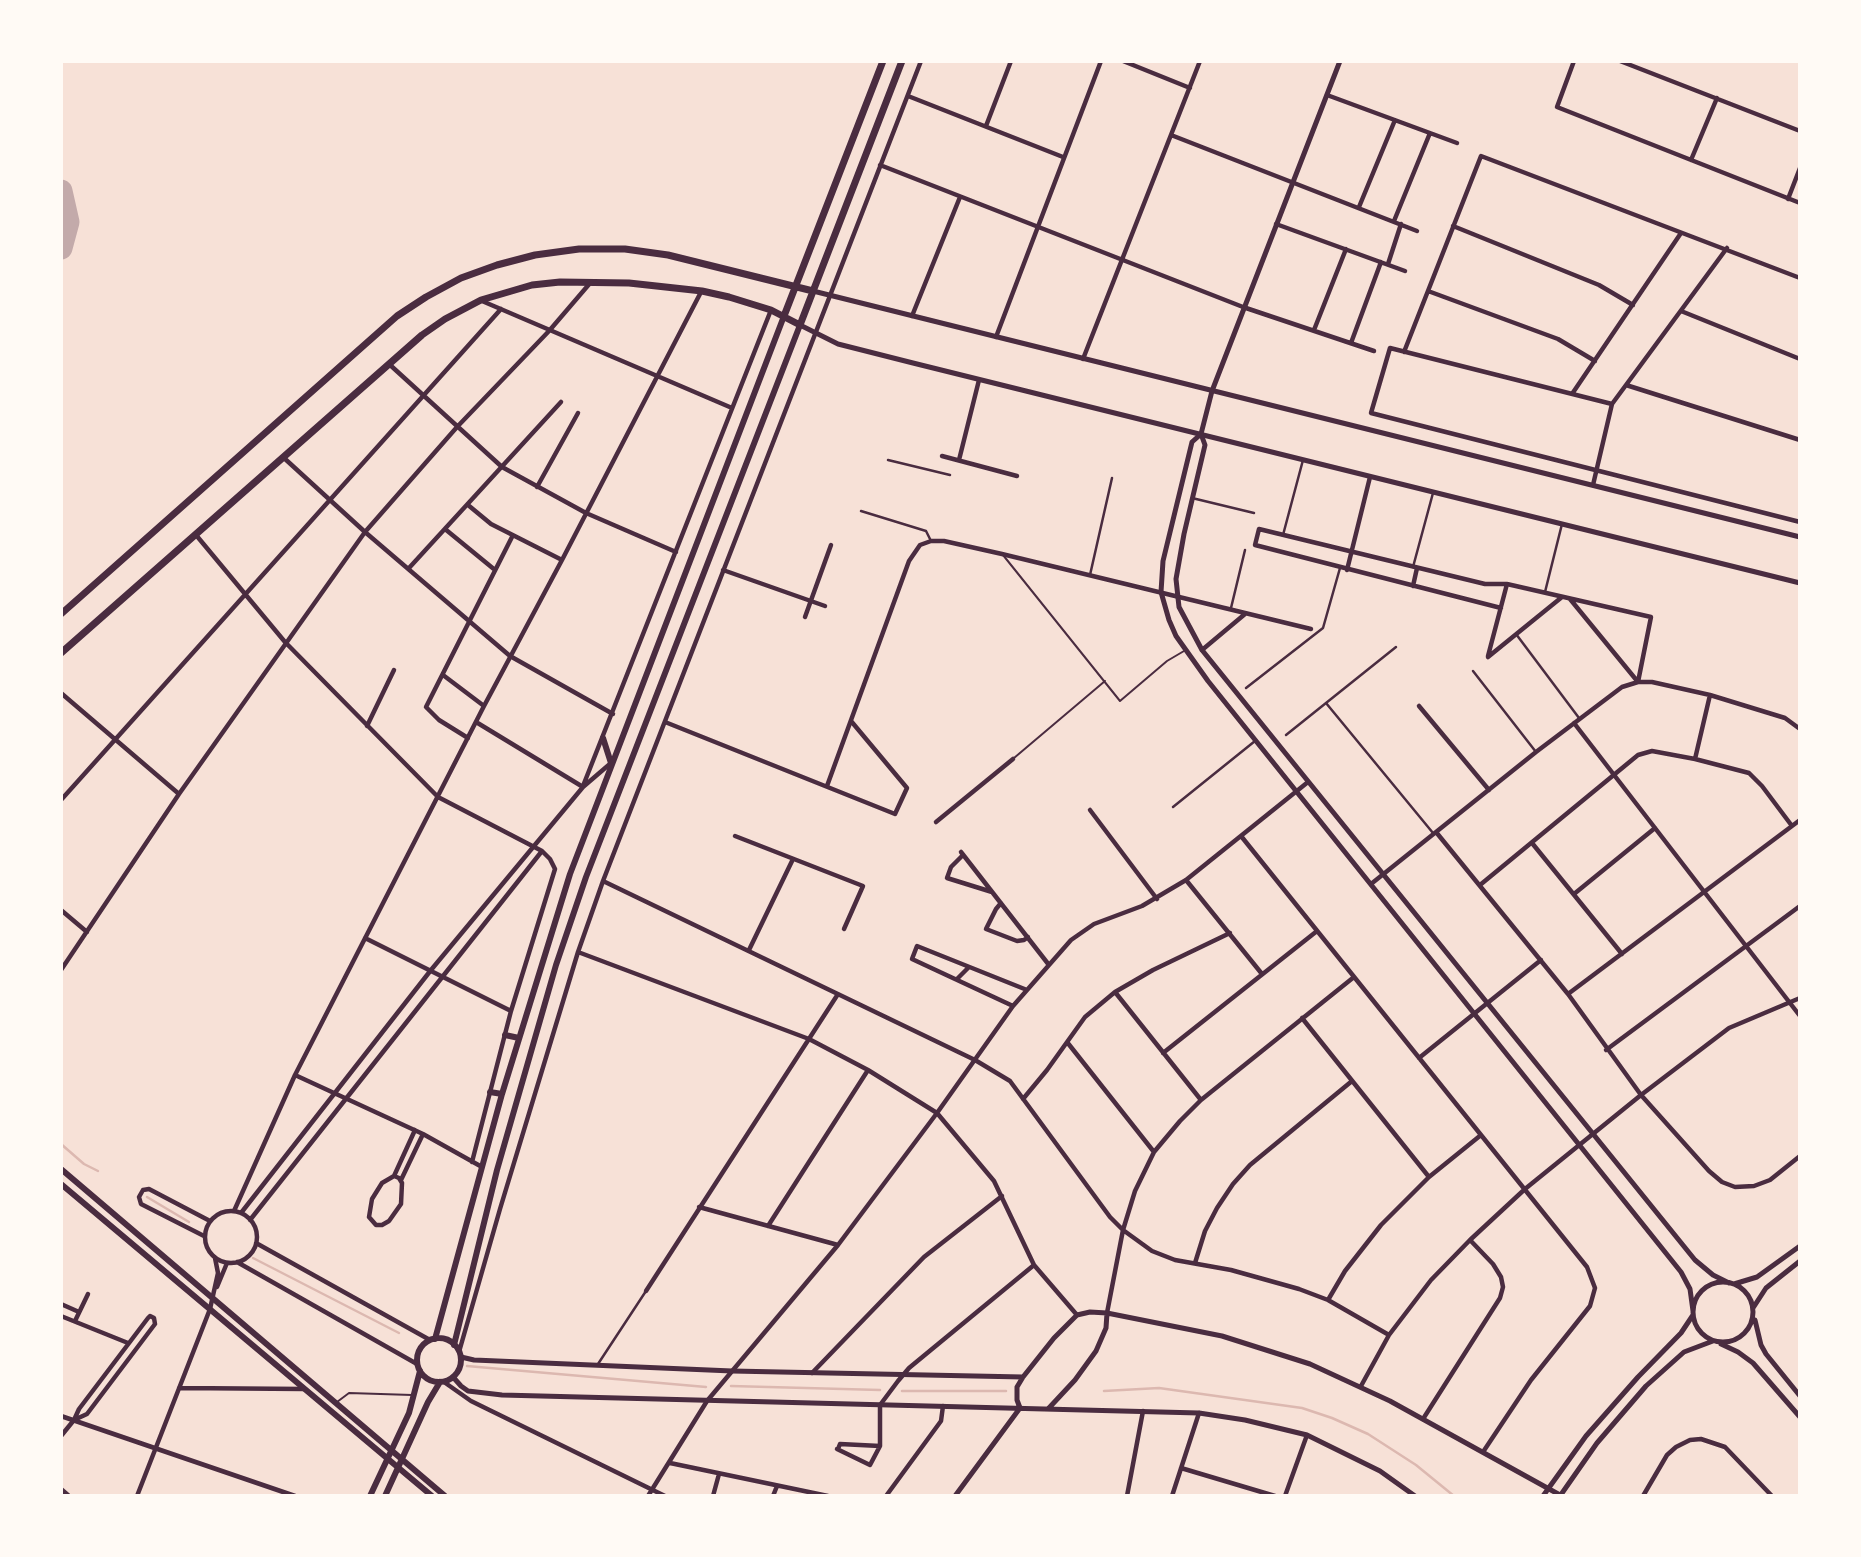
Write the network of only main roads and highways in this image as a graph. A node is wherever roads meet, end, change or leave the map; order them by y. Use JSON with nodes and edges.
{"nodes":[{"id":1,"x":883,"y":61,"type":"edge"},
{"id":2,"x":902,"y":61,"type":"edge"},
{"id":3,"x":795,"y":287,"type":"junction"},
{"id":4,"x":813,"y":292,"type":"junction"},
{"id":5,"x":784,"y":316,"type":"junction"},
{"id":6,"x":800,"y":325,"type":"junction"},
{"id":7,"x":61,"y":614,"type":"edge"},
{"id":8,"x":61,"y":653,"type":"edge"},
{"id":9,"x":603,"y":738,"type":"road end"},
{"id":10,"x":611,"y":763,"type":"junction"},
{"id":11,"x":505,"y":1034,"type":"road end"},
{"id":12,"x":519,"y":1038,"type":"junction"},
{"id":13,"x":490,"y":1092,"type":"road end"},
{"id":14,"x":502,"y":1094,"type":"junction"},
{"id":15,"x":61,"y":1169,"type":"edge"},
{"id":16,"x":61,"y":1184,"type":"edge"},
{"id":17,"x":432,"y":1339,"type":"junction"},
{"id":18,"x":454,"y":1345,"type":"junction"},
{"id":19,"x":419,"y":1368,"type":"junction"},
{"id":20,"x":442,"y":1382,"type":"junction"},
{"id":21,"x":392,"y":1450,"type":"junction"},
{"id":22,"x":388,"y":1459,"type":"junction"},
{"id":23,"x":402,"y":1459,"type":"junction"},
{"id":24,"x":398,"y":1467,"type":"junction"},
{"id":25,"x":370,"y":1496,"type":"edge"},
{"id":26,"x":384,"y":1496,"type":"edge"},
{"id":27,"x":432,"y":1496,"type":"edge"},
{"id":28,"x":445,"y":1496,"type":"edge"}],
"edges":[{"from":1,"to":3,"type":"highway"},
{"from":2,"to":4,"type":"highway"},
{"from":3,"to":4,"type":"highway"},
{"from":3,"to":5,"type":"highway"},
{"from":3,"to":7,"type":"highway"},
{"from":4,"to":6,"type":"highway"},
{"from":5,"to":6,"type":"highway"},
{"from":5,"to":8,"type":"highway"},
{"from":5,"to":10,"type":"main road"},
{"from":6,"to":18,"type":"main road"},
{"from":9,"to":10,"type":"main road"},
{"from":10,"to":12,"type":"main road"},
{"from":11,"to":12,"type":"main road"},
{"from":12,"to":14,"type":"main road"},
{"from":13,"to":14,"type":"main road"},
{"from":14,"to":17,"type":"main road"},
{"from":15,"to":21,"type":"main road"},
{"from":16,"to":22,"type":"main road"},
{"from":17,"to":18,"type":"main road"},
{"from":17,"to":19,"type":"main road"},
{"from":18,"to":20,"type":"main road"},
{"from":19,"to":20,"type":"main road"},
{"from":19,"to":21,"type":"main road"},
{"from":20,"to":23,"type":"main road"},
{"from":21,"to":22,"type":"main road"},
{"from":21,"to":23,"type":"main road"},
{"from":22,"to":24,"type":"main road"},
{"from":22,"to":25,"type":"main road"},
{"from":23,"to":24,"type":"main road"},
{"from":23,"to":28,"type":"main road"},
{"from":24,"to":26,"type":"main road"},
{"from":24,"to":27,"type":"main road"}]}
